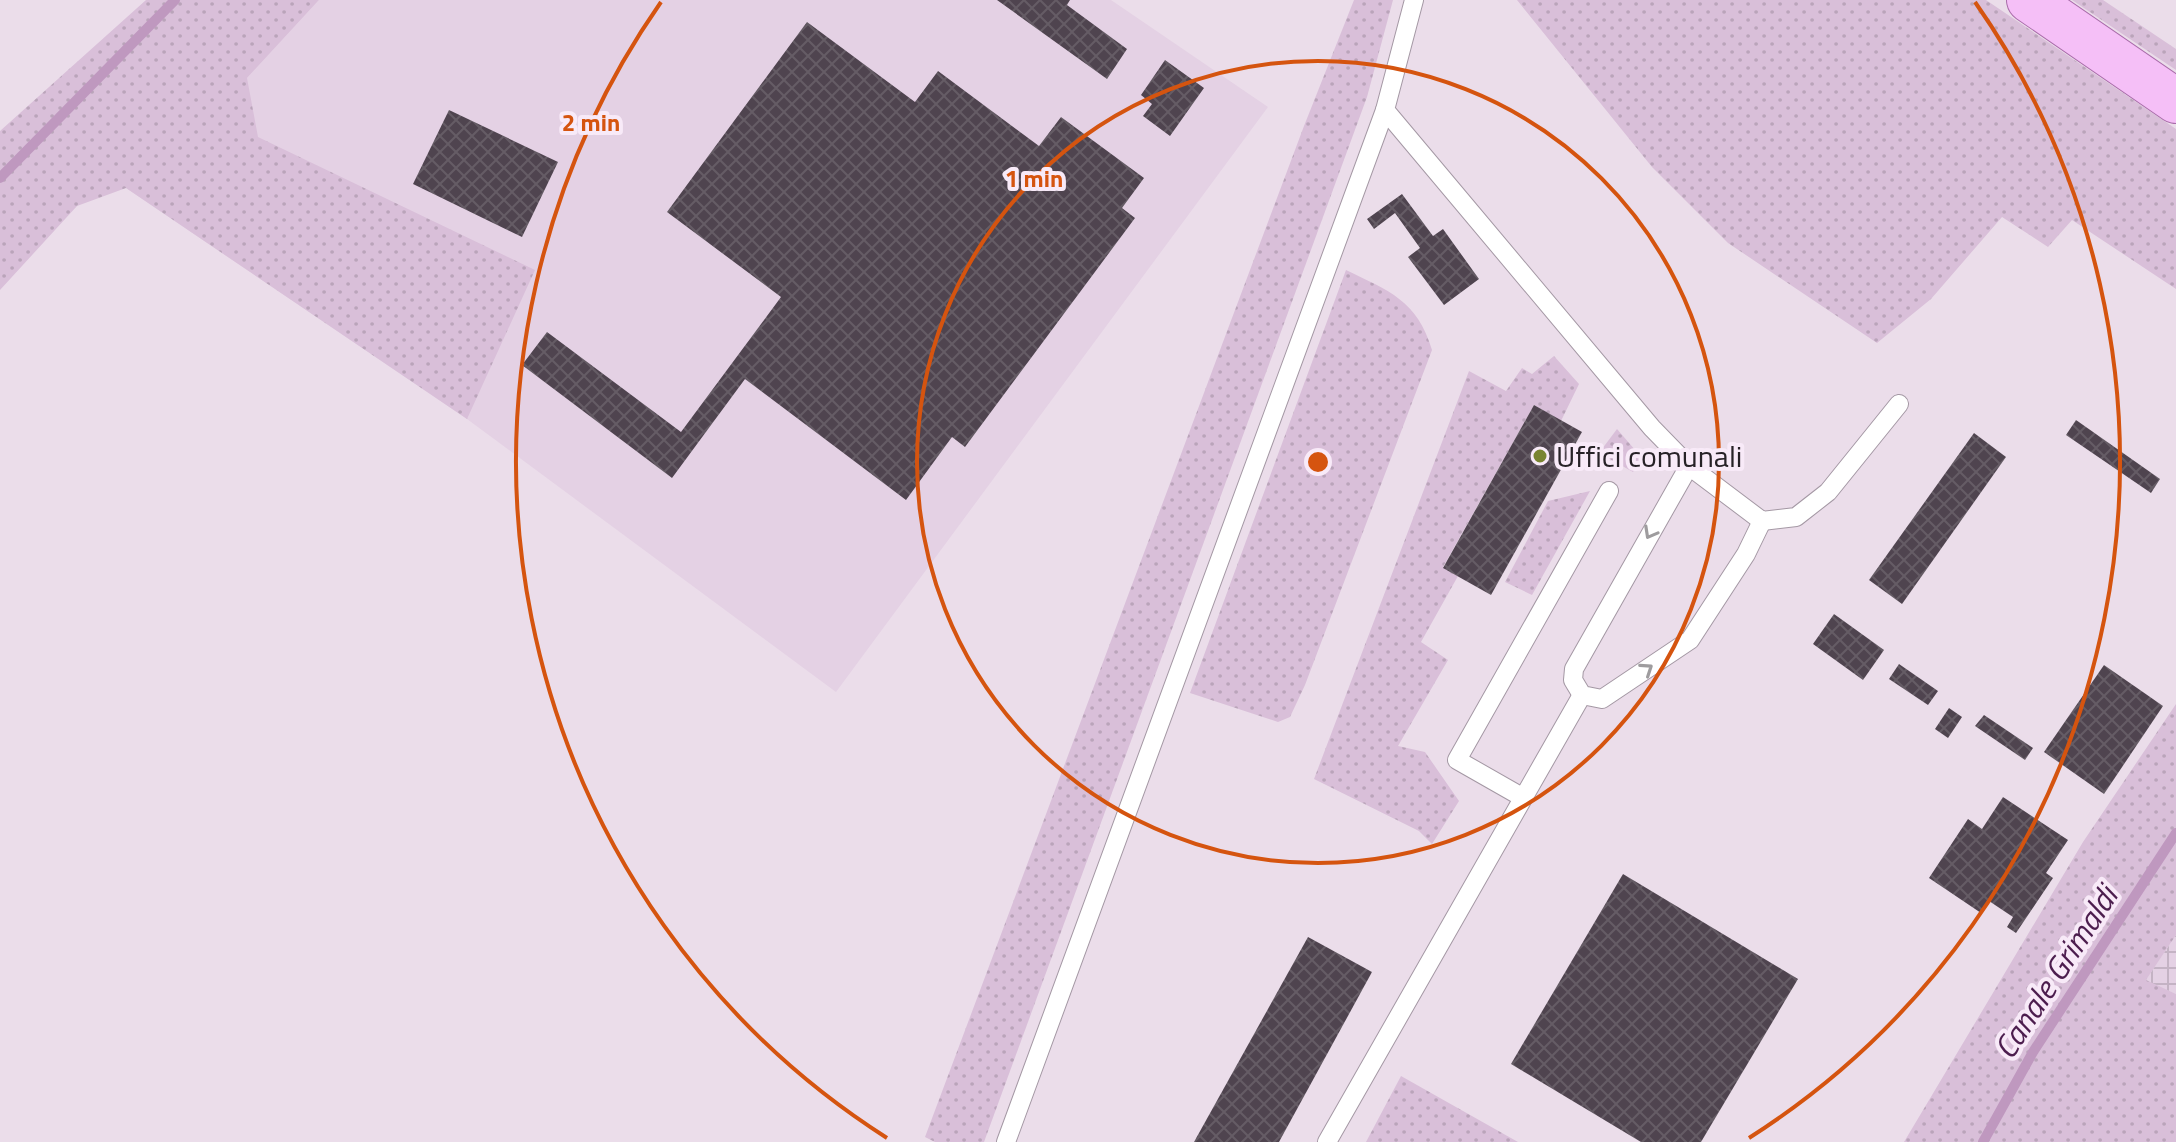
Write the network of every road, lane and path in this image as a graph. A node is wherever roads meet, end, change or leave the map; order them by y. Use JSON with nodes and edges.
{"nodes":[{"id":1,"x":1414,"y":0,"type":"edge"},
{"id":2,"x":2029,"y":0,"type":"edge"},
{"id":3,"x":2176,"y":101,"type":"edge"},
{"id":4,"x":1385,"y":110,"type":"junction"},
{"id":5,"x":1899,"y":404,"type":"dead end"},
{"id":6,"x":1689,"y":466,"type":"junction"},
{"id":7,"x":1609,"y":491,"type":"dead end"},
{"id":8,"x":1762,"y":521,"type":"junction"},
{"id":9,"x":1582,"y":695,"type":"junction"},
{"id":10,"x":1522,"y":797,"type":"junction"},
{"id":11,"x":1006,"y":1142,"type":"edge"},
{"id":12,"x":1327,"y":1142,"type":"edge"}],
"edges":[{"from":1,"to":4,"type":"lane"},
{"from":2,"to":3,"type":"main road"},
{"from":4,"to":6,"type":"lane"},
{"from":4,"to":11,"type":"lane"},
{"from":5,"to":8,"type":"lane"},
{"from":6,"to":8,"type":"lane"},
{"from":6,"to":9,"type":"lane","one_way":true},
{"from":7,"to":10,"type":"lane"},
{"from":9,"to":8,"type":"lane","one_way":true},
{"from":9,"to":10,"type":"lane"},
{"from":10,"to":12,"type":"lane"}]}
